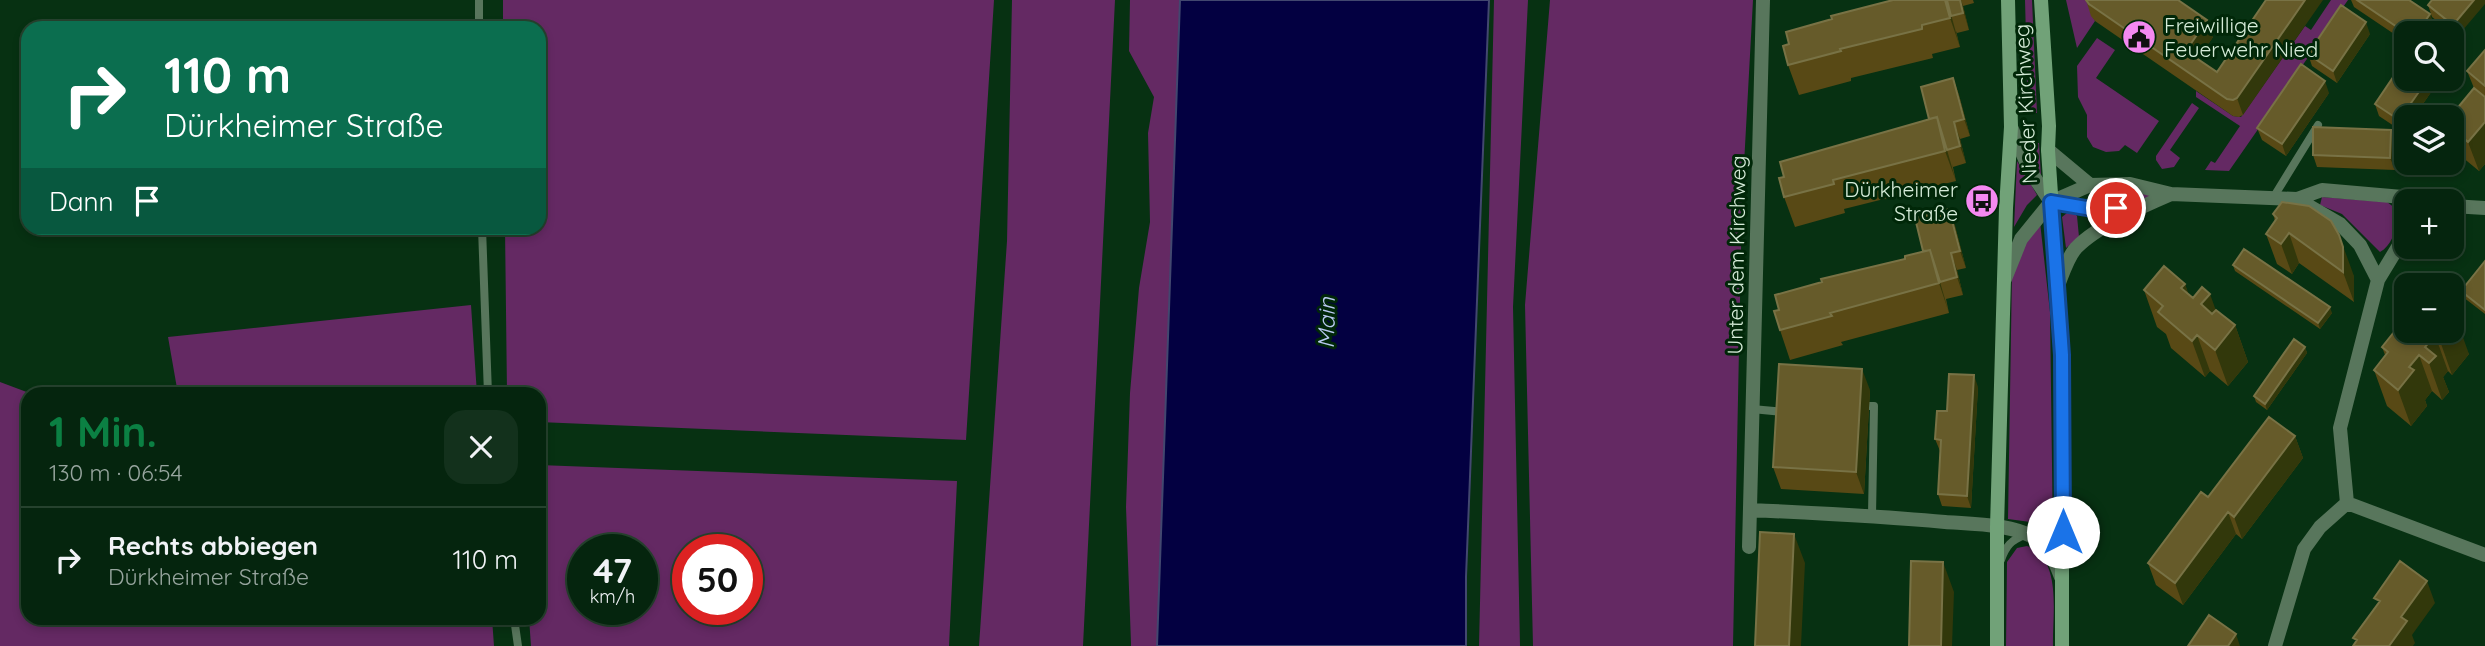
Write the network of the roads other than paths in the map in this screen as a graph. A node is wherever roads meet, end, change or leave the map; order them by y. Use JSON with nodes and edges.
{"nodes":[{"id":1,"x":479,"y":0,"type":"edge"},
{"id":2,"x":1763,"y":0,"type":"edge"},
{"id":3,"x":2008,"y":0,"type":"edge"},
{"id":4,"x":2041,"y":0,"type":"edge"},
{"id":5,"x":479,"y":21,"type":"edge"},
{"id":6,"x":2318,"y":125,"type":"edge"},
{"id":7,"x":2011,"y":127,"type":"junction"},
{"id":8,"x":2048,"y":150,"type":"junction"},
{"id":9,"x":2090,"y":185,"type":"junction"},
{"id":10,"x":2171,"y":194,"type":"junction"},
{"id":11,"x":2273,"y":198,"type":"junction"},
{"id":12,"x":2394,"y":198,"type":"edge"},
{"id":13,"x":2297,"y":199,"type":"junction"},
{"id":14,"x":2051,"y":202,"type":"junction"},
{"id":15,"x":2464,"y":207,"type":"edge"},
{"id":16,"x":2139,"y":208,"type":"junction"},
{"id":17,"x":2485,"y":208,"type":"edge"},
{"id":18,"x":482,"y":235,"type":"edge"},
{"id":19,"x":2394,"y":254,"type":"edge"},
{"id":20,"x":2005,"y":279,"type":"junction"},
{"id":21,"x":2378,"y":280,"type":"junction"},
{"id":22,"x":2057,"y":288,"type":"junction"},
{"id":23,"x":488,"y":387,"type":"edge"},
{"id":24,"x":1869,"y":406,"type":"dead end"},
{"id":25,"x":1752,"y":410,"type":"junction"},
{"id":26,"x":1786,"y":412,"type":"edge"},
{"id":27,"x":2347,"y":503,"type":"junction"},
{"id":28,"x":1751,"y":510,"type":"junction"},
{"id":29,"x":1872,"y":515,"type":"junction"},
{"id":30,"x":1997,"y":527,"type":"junction"},
{"id":31,"x":2027,"y":534,"type":"junction"},
{"id":32,"x":1749,"y":547,"type":"dead end"},
{"id":33,"x":2485,"y":555,"type":"edge"},
{"id":34,"x":1997,"y":572,"type":"junction"},
{"id":35,"x":2063,"y":583,"type":"junction"},
{"id":36,"x":515,"y":625,"type":"edge"},
{"id":37,"x":518,"y":646,"type":"edge"},
{"id":38,"x":1997,"y":646,"type":"edge"},
{"id":39,"x":2062,"y":646,"type":"edge"},
{"id":40,"x":2275,"y":646,"type":"edge"}],
"edges":[{"from":1,"to":5,"type":"lane"},
{"from":2,"to":25,"type":"street","name":"Unter dem Kirchweg"},
{"from":3,"to":7,"type":"main road","name":"Nieder Kirchweg"},
{"from":4,"to":8,"type":"main road","name":"Nieder Kirchweg"},
{"from":6,"to":11,"type":"lane"},
{"from":7,"to":14,"type":"street"},
{"from":7,"to":20,"type":"main road","name":"Nieder Kirchweg"},
{"from":8,"to":9,"type":"street"},
{"from":8,"to":14,"type":"main road","name":"Nieder Kirchweg"},
{"from":9,"to":10,"type":"street"},
{"from":9,"to":14,"type":"street"},
{"from":10,"to":11,"type":"street"},
{"from":10,"to":16,"type":"street"},
{"from":11,"to":13,"type":"street"},
{"from":12,"to":13,"type":"street"},
{"from":13,"to":21,"type":"street"},
{"from":14,"to":16,"type":"street"},
{"from":14,"to":20,"type":"street"},
{"from":14,"to":22,"type":"main road","name":"Nieder Kirchweg"},
{"from":15,"to":17,"type":"street"},
{"from":16,"to":22,"type":"street"},
{"from":18,"to":23,"type":"lane"},
{"from":19,"to":21,"type":"street"},
{"from":20,"to":30,"type":"main road","name":"Nieder Kirchweg"},
{"from":21,"to":27,"type":"street"},
{"from":22,"to":35,"type":"main road","name":"Nieder Kirchweg"},
{"from":24,"to":29,"type":"lane"},
{"from":25,"to":26,"type":"lane"},
{"from":25,"to":28,"type":"street","name":"Unter dem Kirchweg"},
{"from":27,"to":33,"type":"street"},
{"from":27,"to":40,"type":"street"},
{"from":28,"to":29,"type":"street"},
{"from":28,"to":32,"type":"street","name":"Unter dem Kirchweg"},
{"from":29,"to":30,"type":"street"},
{"from":30,"to":31,"type":"street","name":"Nieder Kirchweg"},
{"from":30,"to":34,"type":"main road","name":"Nieder Kirchweg"},
{"from":31,"to":34,"type":"lane","name":"Nieder Kirchweg"},
{"from":31,"to":35,"type":"street","name":"Nieder Kirchweg"},
{"from":34,"to":38,"type":"main road","name":"Nieder Kirchweg"},
{"from":35,"to":39,"type":"main road","name":"Nieder Kirchweg"},
{"from":36,"to":37,"type":"lane"}]}
